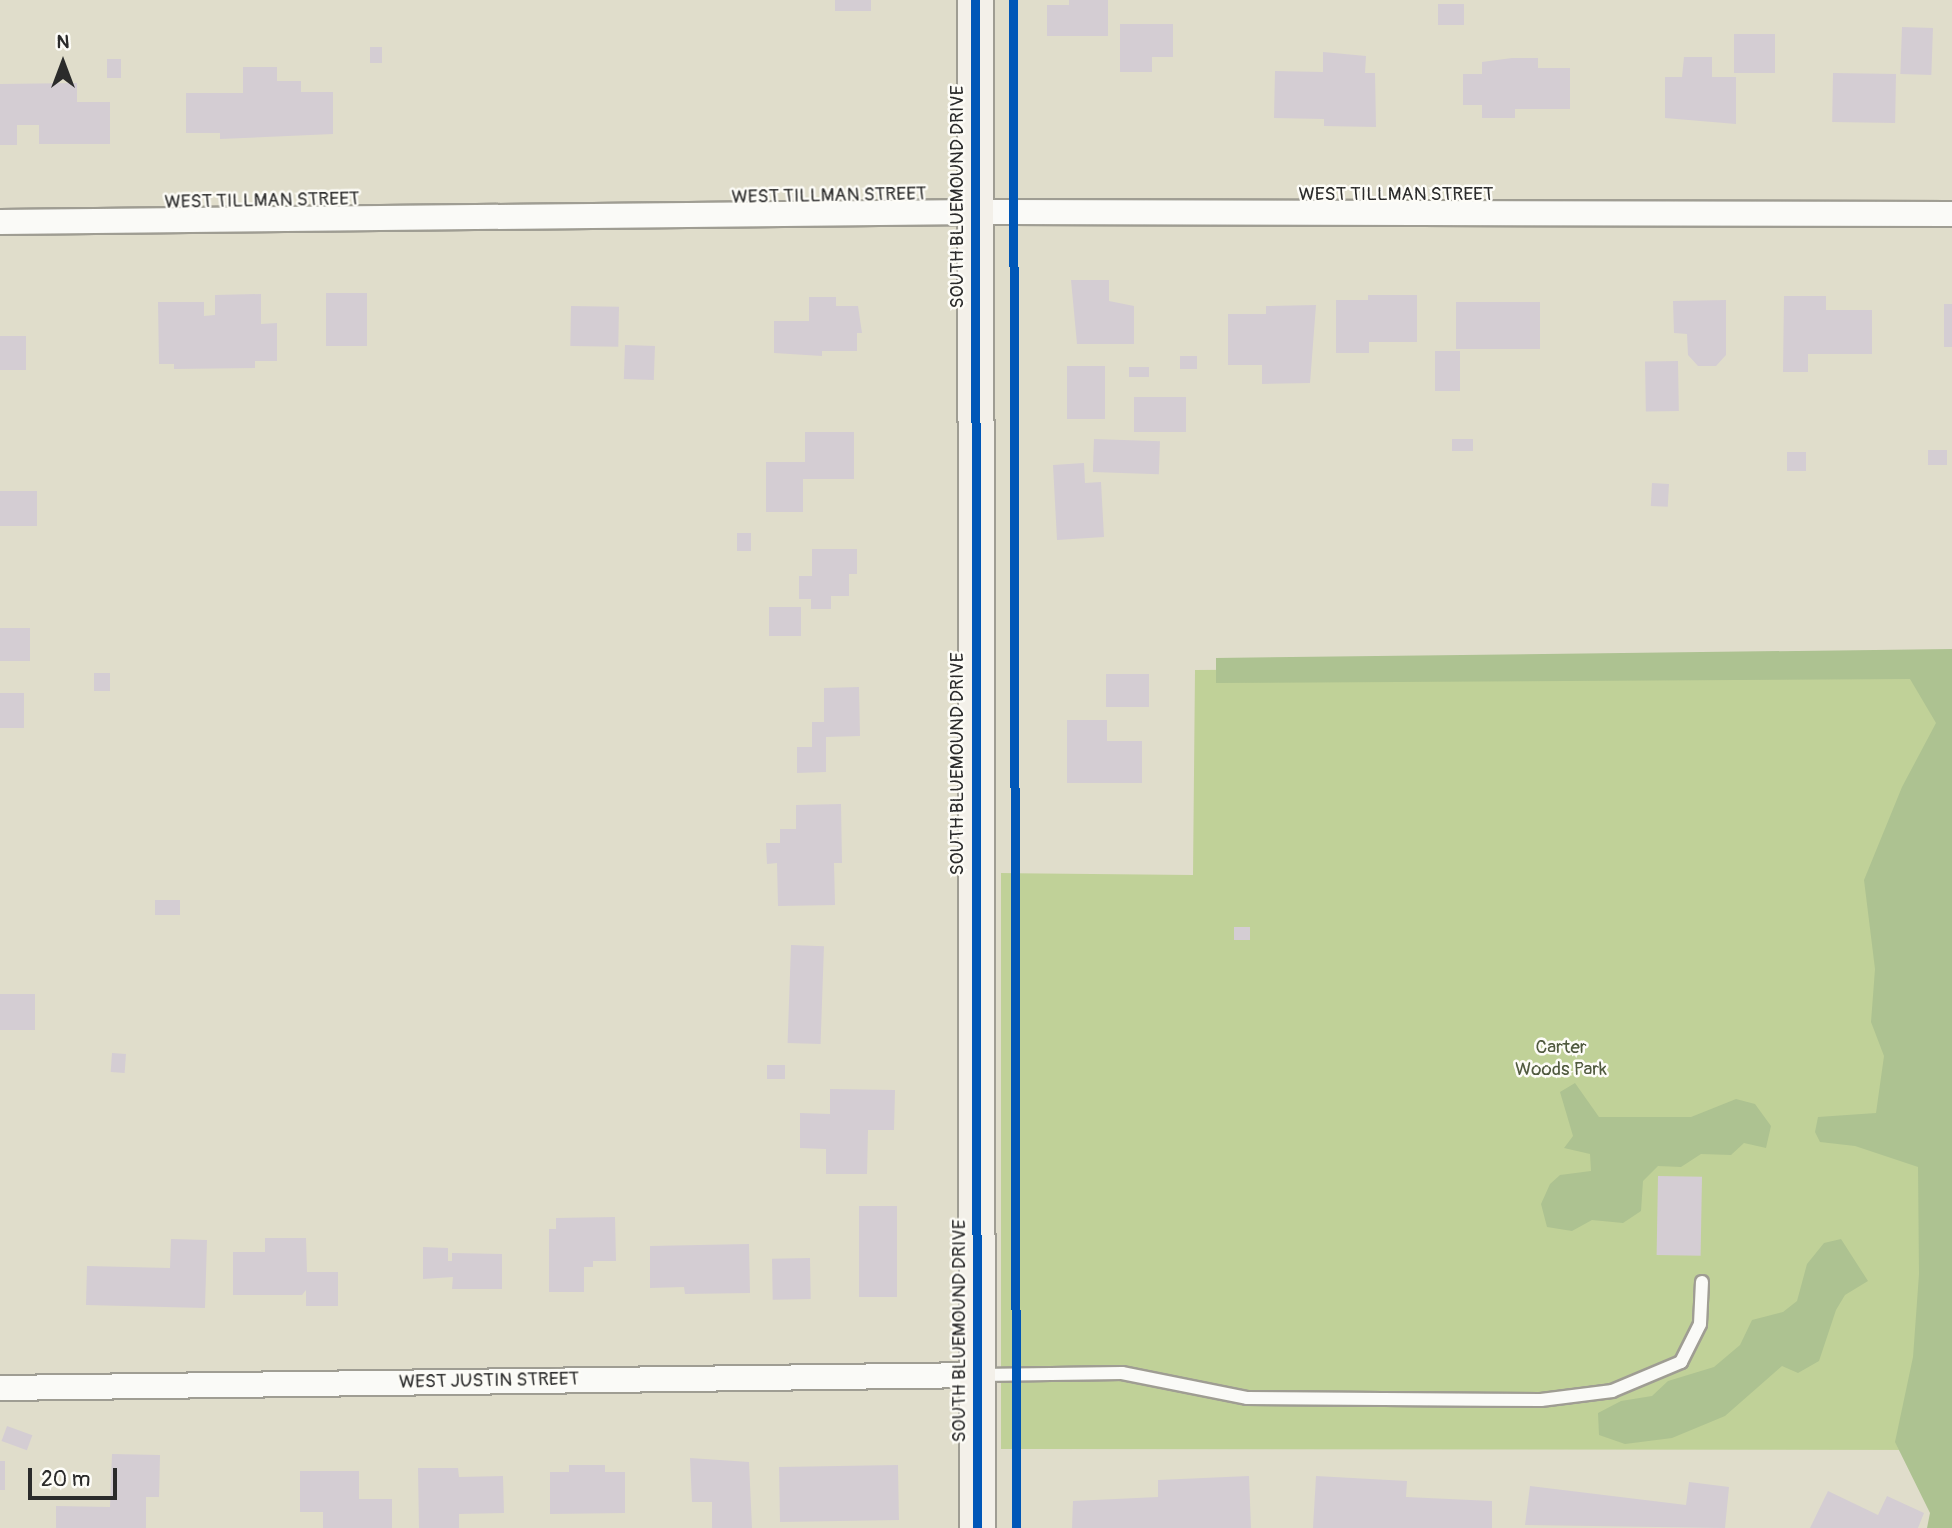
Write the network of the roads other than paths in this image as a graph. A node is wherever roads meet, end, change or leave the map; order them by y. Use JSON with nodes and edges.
{"nodes":[{"id":1,"x":975,"y":0,"type":"edge"},
{"id":2,"x":975,"y":212,"type":"junction"},
{"id":3,"x":1952,"y":214,"type":"edge"},
{"id":4,"x":0,"y":222,"type":"edge"},
{"id":5,"x":1702,"y":1282,"type":"dead end"},
{"id":6,"x":978,"y":1375,"type":"junction"},
{"id":7,"x":0,"y":1388,"type":"edge"},
{"id":8,"x":977,"y":1528,"type":"edge"}],
"edges":[{"from":1,"to":2,"type":"main road","name":"SOUTH BLUEMOUND DRIVE"},
{"from":2,"to":3,"type":"street","name":"WEST TILLMAN STREET"},
{"from":2,"to":4,"type":"street","name":"WEST TILLMAN STREET"},
{"from":2,"to":6,"type":"main road","name":"SOUTH BLUEMOUND DRIVE"},
{"from":5,"to":6,"type":"lane"},
{"from":6,"to":7,"type":"street","name":"WEST JUSTIN STREET"},
{"from":6,"to":8,"type":"main road","name":"SOUTH BLUEMOUND DRIVE"}]}
